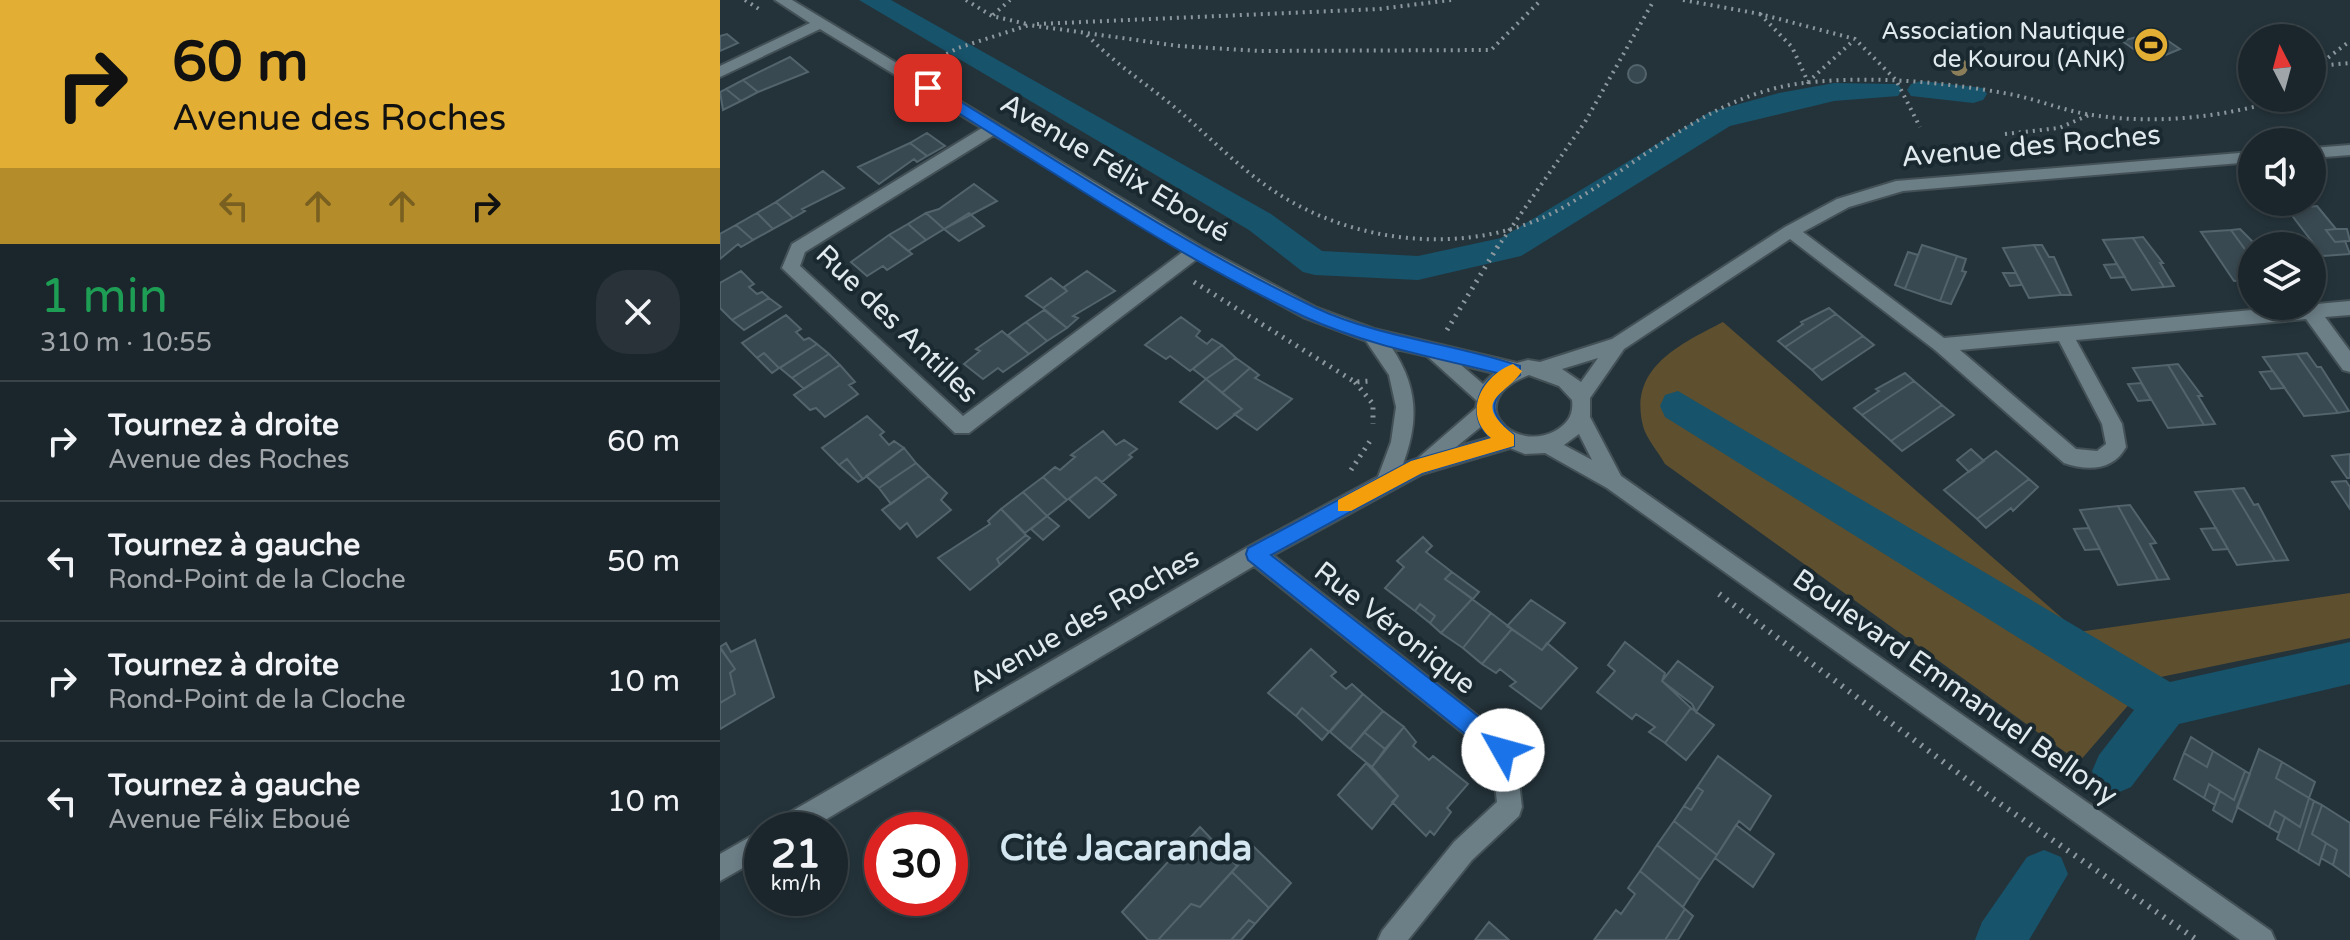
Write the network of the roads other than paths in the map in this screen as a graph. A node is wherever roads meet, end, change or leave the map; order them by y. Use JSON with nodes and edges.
{"nodes":[{"id":1,"x":782,"y":0,"type":"edge"},
{"id":2,"x":819,"y":24,"type":"junction"},
{"id":3,"x":720,"y":72,"type":"edge"},
{"id":4,"x":994,"y":128,"type":"junction"},
{"id":5,"x":2350,"y":150,"type":"edge"},
{"id":6,"x":2326,"y":152,"type":"edge"},
{"id":7,"x":2238,"y":158,"type":"edge"},
{"id":8,"x":1791,"y":231,"type":"junction"},
{"id":9,"x":1196,"y":251,"type":"junction"},
{"id":10,"x":2350,"y":308,"type":"edge"},
{"id":11,"x":2326,"y":310,"type":"edge"},
{"id":12,"x":2238,"y":319,"type":"edge"},
{"id":13,"x":2317,"y":320,"type":"edge"},
{"id":14,"x":2064,"y":334,"type":"junction"},
{"id":15,"x":1372,"y":336,"type":"junction"},
{"id":16,"x":1618,"y":344,"type":"junction"},
{"id":17,"x":1941,"y":345,"type":"junction"},
{"id":18,"x":1437,"y":347,"type":"junction"},
{"id":19,"x":2350,"y":365,"type":"edge"},
{"id":20,"x":1543,"y":368,"type":"junction"},
{"id":21,"x":1514,"y":370,"type":"junction"},
{"id":22,"x":1485,"y":405,"type":"junction"},
{"id":23,"x":1580,"y":408,"type":"junction"},
{"id":24,"x":1507,"y":441,"type":"junction"},
{"id":25,"x":1546,"y":444,"type":"junction"},
{"id":26,"x":1417,"y":467,"type":"junction"},
{"id":27,"x":1614,"y":482,"type":"junction"},
{"id":28,"x":1386,"y":483,"type":"junction"},
{"id":29,"x":1255,"y":554,"type":"junction"},
{"id":30,"x":815,"y":812,"type":"edge"},
{"id":31,"x":744,"y":854,"type":"edge"},
{"id":32,"x":720,"y":868,"type":"edge"},
{"id":33,"x":1391,"y":940,"type":"edge"},
{"id":34,"x":2262,"y":940,"type":"edge"}],
"edges":[{"from":1,"to":2,"type":"street","name":"Avenue Félix Eboué"},
{"from":2,"to":3,"type":"street"},
{"from":2,"to":4,"type":"street","name":"Avenue Félix Eboué"},
{"from":4,"to":9,"type":"street","name":"Avenue Félix Eboué"},
{"from":4,"to":9,"type":"street","name":"Rue des Antilles"},
{"from":5,"to":6,"type":"street"},
{"from":7,"to":8,"type":"street","name":"Avenue des Roches"},
{"from":8,"to":16,"type":"street","name":"Avenue des Roches"},
{"from":8,"to":17,"type":"street"},
{"from":9,"to":15,"type":"street","name":"Avenue Félix Eboué"},
{"from":10,"to":11,"type":"street"},
{"from":12,"to":14,"type":"street"},
{"from":13,"to":19,"type":"street"},
{"from":14,"to":17,"type":"street"},
{"from":14,"to":17,"type":"street"},
{"from":15,"to":18,"type":"street","name":"Avenue Félix Eboué"},
{"from":15,"to":28,"type":"street"},
{"from":16,"to":20,"type":"street","name":"Avenue des Roches"},
{"from":16,"to":23,"type":"street","name":"Avenue des Roches"},
{"from":18,"to":21,"type":"street","name":"Avenue Félix Eboué"},
{"from":18,"to":22,"type":"street","name":"Avenue Félix Eboué"},
{"from":20,"to":21,"type":"street"},
{"from":20,"to":23,"type":"street"},
{"from":21,"to":22,"type":"street"},
{"from":22,"to":24,"type":"street"},
{"from":22,"to":26,"type":"street","name":"Avenue des Roches"},
{"from":23,"to":25,"type":"street"},
{"from":23,"to":27,"type":"street","name":"Boulevard Emmanuel Bellony"},
{"from":24,"to":25,"type":"street"},
{"from":24,"to":26,"type":"street","name":"Avenue des Roches"},
{"from":25,"to":27,"type":"street","name":"Boulevard Emmanuel Bellony"},
{"from":26,"to":28,"type":"street","name":"Avenue des Roches"},
{"from":27,"to":34,"type":"street","name":"Boulevard Emmanuel Bellony"},
{"from":28,"to":29,"type":"street","name":"Avenue des Roches"},
{"from":29,"to":30,"type":"street","name":"Avenue des Roches"},
{"from":29,"to":33,"type":"street","name":"Rue Véronique"},
{"from":31,"to":32,"type":"street"}]}
